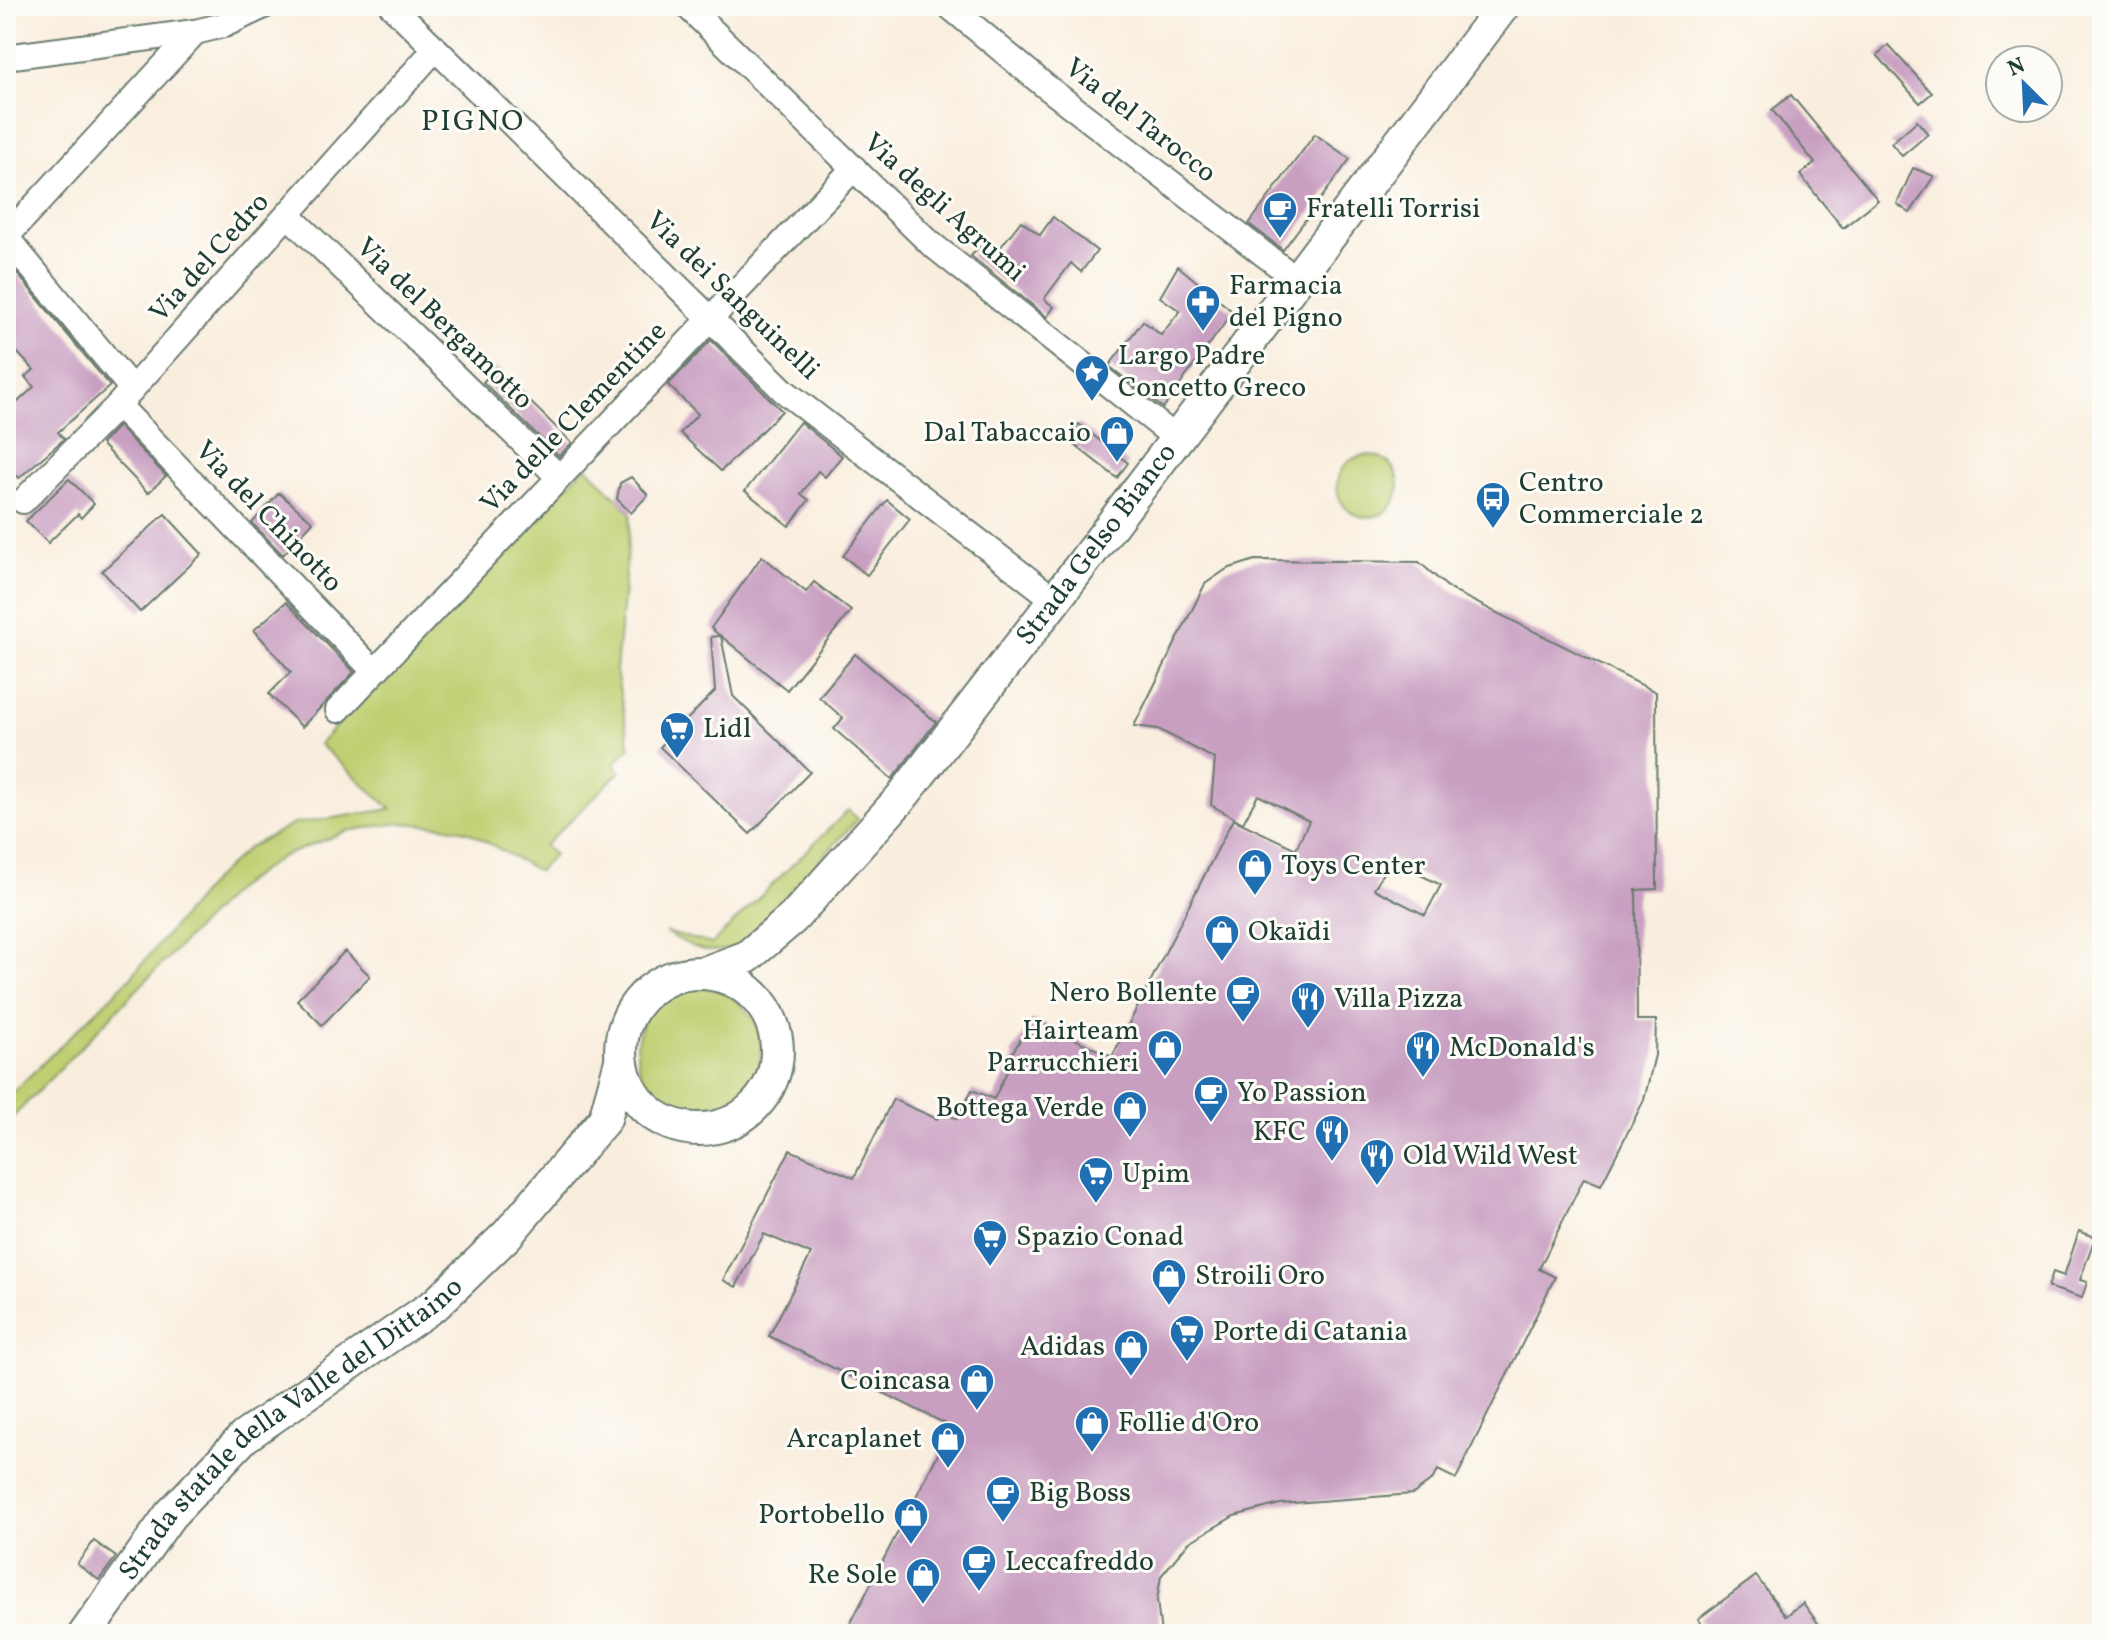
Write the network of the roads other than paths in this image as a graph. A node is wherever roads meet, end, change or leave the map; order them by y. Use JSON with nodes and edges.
{"nodes":[{"id":1,"x":264,"y":6,"type":"edge"},
{"id":2,"x":392,"y":6,"type":"edge"},
{"id":3,"x":687,"y":6,"type":"edge"},
{"id":4,"x":949,"y":6,"type":"edge"},
{"id":5,"x":1503,"y":6,"type":"edge"},
{"id":6,"x":195,"y":32,"type":"junction"},
{"id":7,"x":435,"y":49,"type":"junction"},
{"id":8,"x":6,"y":57,"type":"edge"},
{"id":9,"x":854,"y":168,"type":"junction"},
{"id":10,"x":288,"y":215,"type":"junction"},
{"id":11,"x":10,"y":225,"type":"edge"},
{"id":12,"x":1296,"y":279,"type":"junction"},
{"id":13,"x":710,"y":318,"type":"junction"},
{"id":14,"x":125,"y":397,"type":"junction"},
{"id":15,"x":1176,"y":438,"type":"junction"},
{"id":16,"x":559,"y":477,"type":"junction"},
{"id":17,"x":23,"y":501,"type":"dead end"},
{"id":18,"x":1055,"y":600,"type":"junction"},
{"id":19,"x":374,"y":671,"type":"junction"},
{"id":20,"x":338,"y":710,"type":"dead end"},
{"id":21,"x":793,"y":918,"type":"junction"},
{"id":22,"x":704,"y":973,"type":"junction"},
{"id":23,"x":761,"y":1004,"type":"junction"},
{"id":24,"x":621,"y":1061,"type":"junction"},
{"id":25,"x":665,"y":1122,"type":"junction"},
{"id":26,"x":582,"y":1150,"type":"junction"},
{"id":27,"x":85,"y":1634,"type":"edge"}],
"edges":[{"from":1,"to":6,"type":"street"},
{"from":2,"to":7,"type":"street","name":"Via dei Sanguinelli"},
{"from":3,"to":9,"type":"street","name":"Via degli Agrumi"},
{"from":4,"to":12,"type":"street","name":"Via del Tarocco"},
{"from":5,"to":12,"type":"main road","name":"Strada Gelso Bianco"},
{"from":6,"to":8,"type":"street"},
{"from":6,"to":11,"type":"street"},
{"from":7,"to":10,"type":"street","name":"Via del Cedro"},
{"from":7,"to":13,"type":"street","name":"Via dei Sanguinelli"},
{"from":9,"to":13,"type":"street","name":"Via delle Clementine"},
{"from":9,"to":15,"type":"street","name":"Via degli Agrumi"},
{"from":10,"to":14,"type":"street","name":"Via del Cedro"},
{"from":10,"to":16,"type":"street","name":"Via del Bergamotto"},
{"from":11,"to":14,"type":"street","name":"Via del Chinotto"},
{"from":12,"to":15,"type":"main road","name":"Strada Gelso Bianco"},
{"from":13,"to":16,"type":"street","name":"Via delle Clementine"},
{"from":13,"to":18,"type":"street","name":"Via dei Sanguinelli"},
{"from":14,"to":17,"type":"street","name":"Via del Cedro"},
{"from":14,"to":19,"type":"street","name":"Via del Chinotto"},
{"from":15,"to":18,"type":"main road","name":"Strada Gelso Bianco"},
{"from":16,"to":19,"type":"street","name":"Via delle Clementine"},
{"from":18,"to":21,"type":"main road","name":"Strada Gelso Bianco"},
{"from":19,"to":20,"type":"street","name":"Via delle Clementine"},
{"from":21,"to":22,"type":"main road","name":"Strada Gelso Bianco"},
{"from":21,"to":23,"type":"main road","name":"Strada Gelso Bianco"},
{"from":22,"to":23,"type":"main road"},
{"from":22,"to":24,"type":"main road"},
{"from":23,"to":25,"type":"main road"},
{"from":24,"to":25,"type":"main road"},
{"from":24,"to":26,"type":"main road"},
{"from":25,"to":26,"type":"main road"},
{"from":26,"to":27,"type":"main road","name":"Strada statale della Valle del Dittaino"}]}
